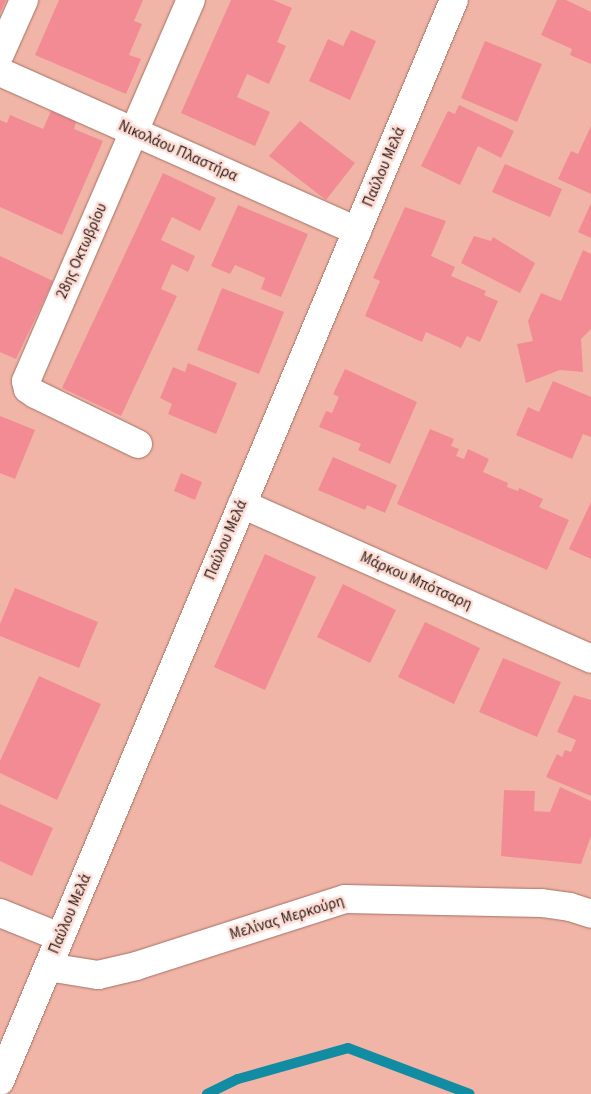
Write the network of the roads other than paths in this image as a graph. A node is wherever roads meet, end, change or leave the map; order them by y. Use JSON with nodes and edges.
{"nodes":[{"id":1,"x":24,"y":0,"type":"edge"},
{"id":2,"x":191,"y":0,"type":"edge"},
{"id":3,"x":454,"y":0,"type":"edge"},
{"id":4,"x":0,"y":54,"type":"edge"},
{"id":5,"x":0,"y":72,"type":"edge"},
{"id":6,"x":135,"y":132,"type":"junction"},
{"id":7,"x":357,"y":231,"type":"junction"},
{"id":8,"x":138,"y":444,"type":"dead end"},
{"id":9,"x":242,"y":504,"type":"junction"},
{"id":10,"x":591,"y":659,"type":"edge"},
{"id":11,"x":0,"y":913,"type":"edge"},
{"id":12,"x":591,"y":914,"type":"edge"},
{"id":13,"x":60,"y":936,"type":"junction"},
{"id":14,"x":48,"y":967,"type":"junction"},
{"id":15,"x":0,"y":1080,"type":"edge"}],
"edges":[{"from":1,"to":4,"type":"street"},
{"from":2,"to":6,"type":"street","name":"28ης Οκτωβρίου"},
{"from":3,"to":7,"type":"street","name":"Παύλου Μελά"},
{"from":5,"to":6,"type":"street","name":"Νικολάου Πλαστήρα"},
{"from":6,"to":7,"type":"street","name":"Νικολάου Πλαστήρα"},
{"from":6,"to":8,"type":"street","name":"28ης Οκτωβρίου"},
{"from":7,"to":9,"type":"street","name":"Παύλου Μελά"},
{"from":9,"to":10,"type":"street","name":"Μάρκου Μπότσαρη"},
{"from":9,"to":13,"type":"street","name":"Παύλου Μελά"},
{"from":11,"to":13,"type":"street"},
{"from":12,"to":14,"type":"street","name":"Μελίνας Μερκούρη"},
{"from":13,"to":14,"type":"street","name":"Παύλου Μελά"},
{"from":14,"to":15,"type":"street","name":"Παύλου Μελά"}]}
